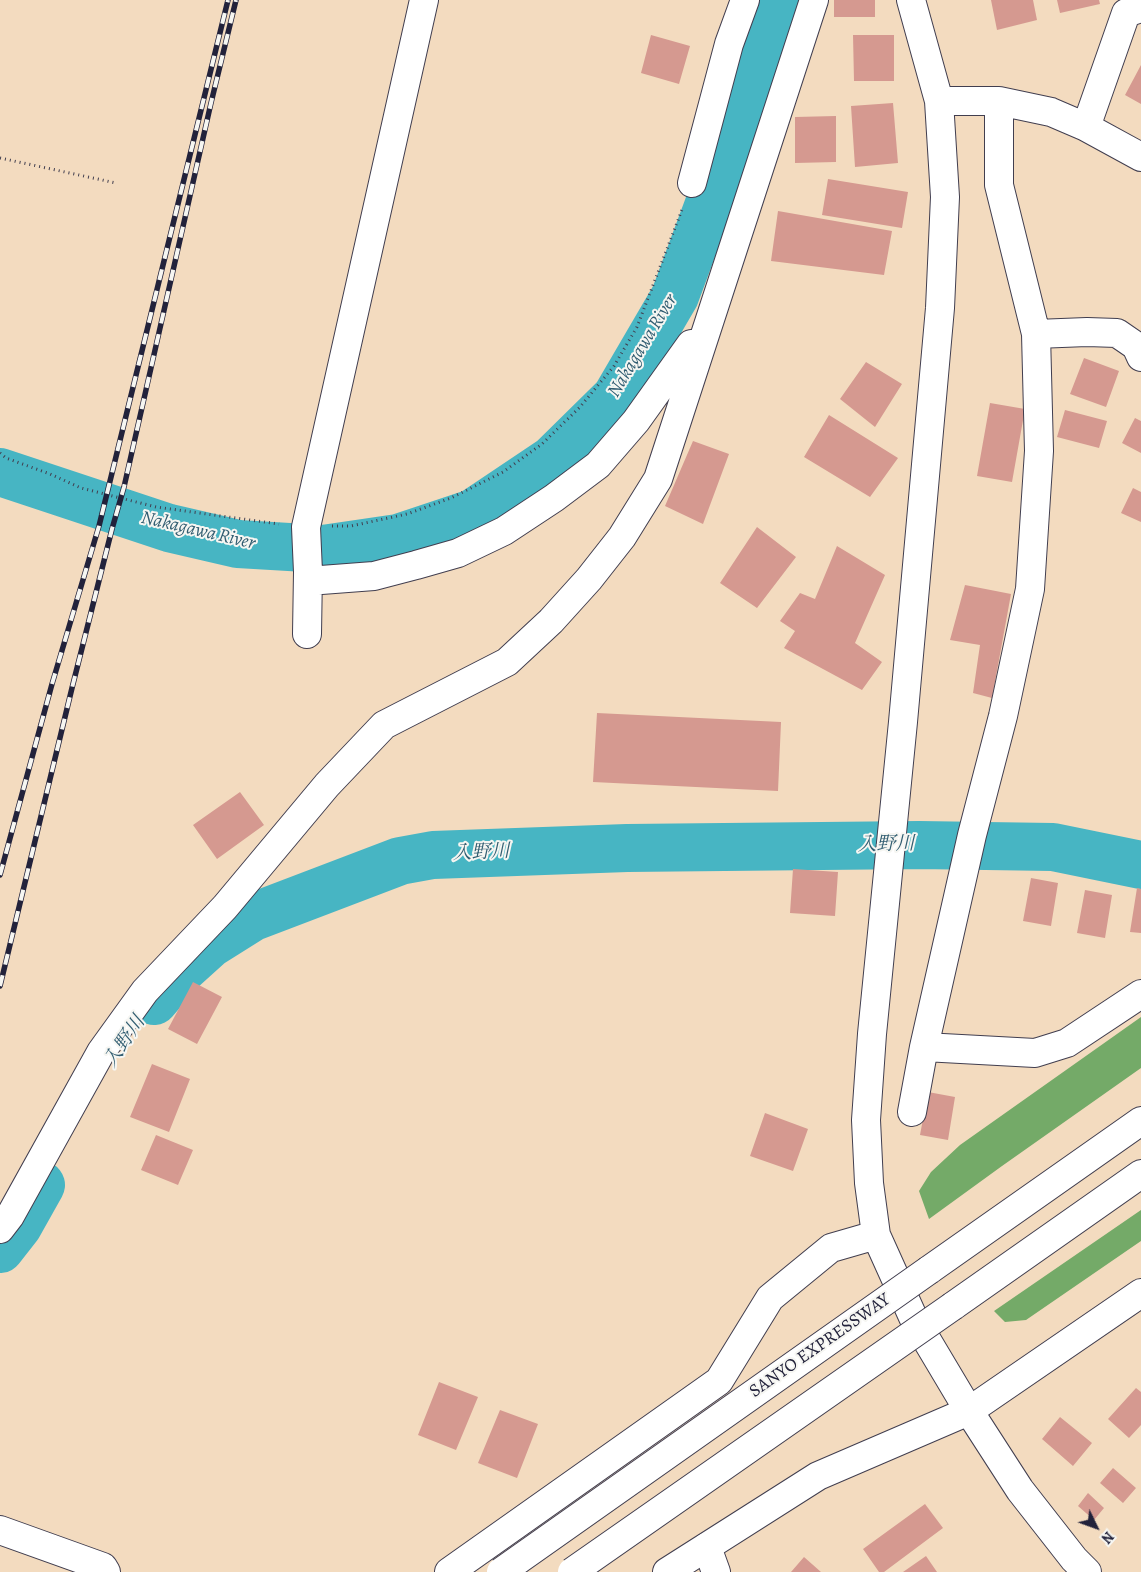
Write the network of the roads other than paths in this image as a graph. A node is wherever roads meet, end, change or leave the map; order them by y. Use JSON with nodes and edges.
{"nodes":[{"id":1,"x":424,"y":0,"type":"edge"},
{"id":2,"x":745,"y":0,"type":"edge"},
{"id":3,"x":814,"y":0,"type":"edge"},
{"id":4,"x":911,"y":0,"type":"edge"},
{"id":5,"x":1141,"y":8,"type":"edge"},
{"id":6,"x":939,"y":101,"type":"junction"},
{"id":7,"x":999,"y":101,"type":"junction"},
{"id":8,"x":1086,"y":127,"type":"junction"},
{"id":9,"x":1141,"y":158,"type":"edge"},
{"id":10,"x":692,"y":183,"type":"road end"},
{"id":11,"x":1036,"y":334,"type":"junction"},
{"id":12,"x":702,"y":342,"type":"junction"},
{"id":13,"x":1141,"y":358,"type":"edge"},
{"id":14,"x":308,"y":577,"type":"junction"},
{"id":15,"x":307,"y":634,"type":"dead end"},
{"id":16,"x":1141,"y":994,"type":"edge"},
{"id":17,"x":924,"y":1047,"type":"junction"},
{"id":18,"x":912,"y":1112,"type":"dead end"},
{"id":19,"x":1141,"y":1122,"type":"edge"},
{"id":20,"x":1141,"y":1174,"type":"edge"},
{"id":21,"x":0,"y":1229,"type":"edge"},
{"id":22,"x":876,"y":1235,"type":"junction"},
{"id":23,"x":1141,"y":1294,"type":"edge"},
{"id":24,"x":970,"y":1411,"type":"junction"},
{"id":25,"x":0,"y":1530,"type":"edge"},
{"id":26,"x":712,"y":1560,"type":"edge"},
{"id":27,"x":106,"y":1572,"type":"edge"},
{"id":28,"x":449,"y":1572,"type":"edge"},
{"id":29,"x":501,"y":1572,"type":"edge"},
{"id":30,"x":572,"y":1572,"type":"edge"},
{"id":31,"x":667,"y":1572,"type":"edge"},
{"id":32,"x":1087,"y":1572,"type":"edge"}],
"edges":[{"from":1,"to":14,"type":"main road"},
{"from":2,"to":10,"type":"main road"},
{"from":3,"to":12,"type":"main road"},
{"from":4,"to":6,"type":"main road"},
{"from":5,"to":8,"type":"main road"},
{"from":6,"to":7,"type":"main road"},
{"from":6,"to":22,"type":"main road"},
{"from":7,"to":8,"type":"main road"},
{"from":7,"to":11,"type":"main road"},
{"from":8,"to":9,"type":"main road"},
{"from":11,"to":13,"type":"main road"},
{"from":11,"to":17,"type":"main road"},
{"from":12,"to":14,"type":"main road"},
{"from":12,"to":21,"type":"main road"},
{"from":14,"to":15,"type":"main road"},
{"from":16,"to":17,"type":"main road"},
{"from":17,"to":18,"type":"main road"},
{"from":19,"to":29,"type":"main road","name":"SANYO EXPRESSWAY","bridge":true},
{"from":20,"to":30,"type":"main road","bridge":true},
{"from":22,"to":24,"type":"main road"},
{"from":22,"to":28,"type":"main road"},
{"from":23,"to":24,"type":"main road"},
{"from":24,"to":26,"type":"main road"},
{"from":24,"to":32,"type":"main road"},
{"from":25,"to":27,"type":"main road"},
{"from":26,"to":31,"type":"main road"}]}
